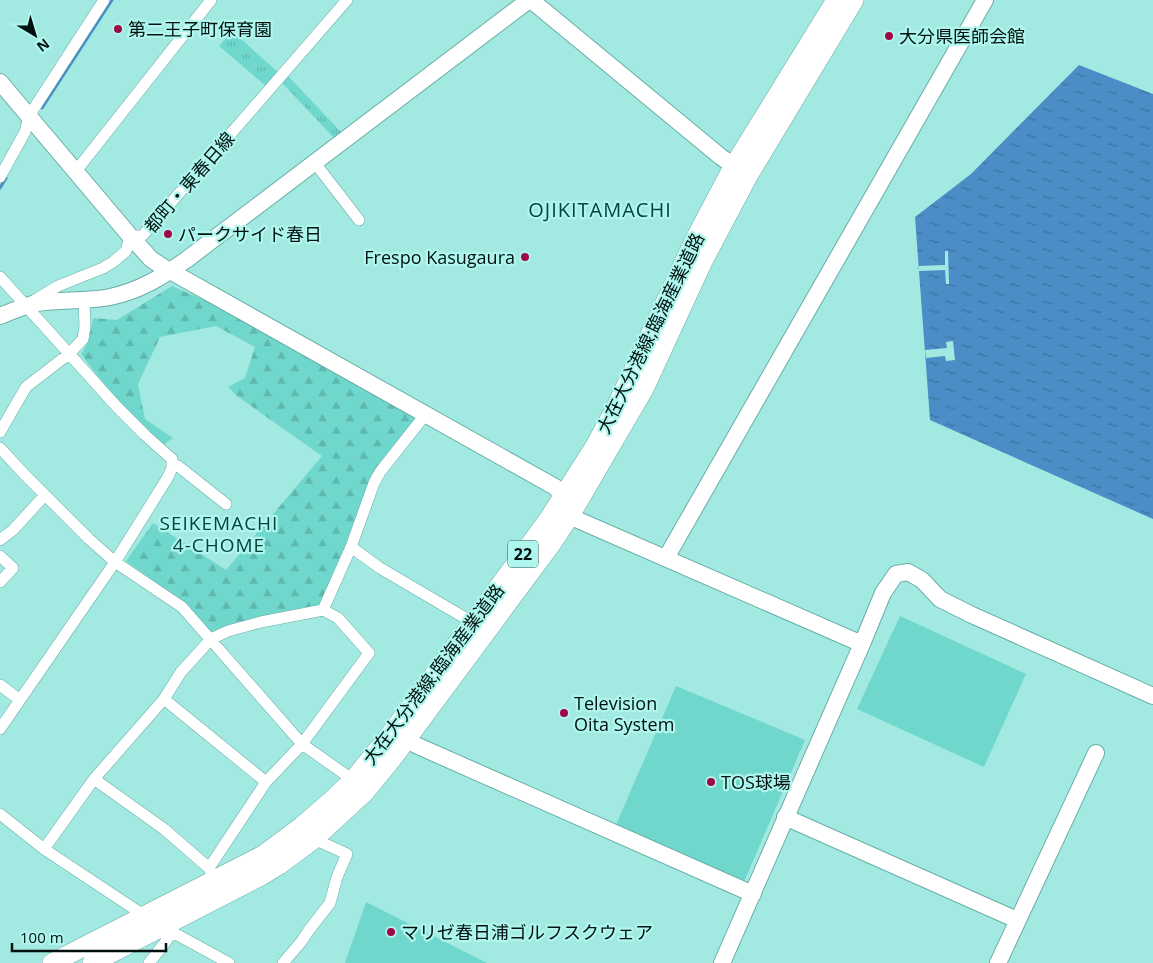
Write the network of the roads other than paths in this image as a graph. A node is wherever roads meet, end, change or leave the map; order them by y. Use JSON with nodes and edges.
{"nodes":[{"id":1,"x":104,"y":0,"type":"edge"},
{"id":2,"x":211,"y":0,"type":"edge"},
{"id":3,"x":347,"y":0,"type":"edge"},
{"id":4,"x":530,"y":0,"type":"edge"},
{"id":5,"x":836,"y":0,"type":"edge"},
{"id":6,"x":854,"y":0,"type":"edge"},
{"id":7,"x":985,"y":0,"type":"edge"},
{"id":8,"x":0,"y":82,"type":"edge"},
{"id":9,"x":29,"y":116,"type":"junction"},
{"id":10,"x":315,"y":163,"type":"junction"},
{"id":11,"x":76,"y":171,"type":"junction"},
{"id":12,"x":741,"y":171,"type":"junction"},
{"id":13,"x":0,"y":177,"type":"edge"},
{"id":14,"x":359,"y":220,"type":"dead end"},
{"id":15,"x":130,"y":236,"type":"junction"},
{"id":16,"x":170,"y":271,"type":"junction"},
{"id":17,"x":0,"y":277,"type":"edge"},
{"id":18,"x":84,"y":300,"type":"junction"},
{"id":19,"x":26,"y":306,"type":"junction"},
{"id":20,"x":0,"y":316,"type":"edge"},
{"id":21,"x":70,"y":354,"type":"junction"},
{"id":22,"x":425,"y":415,"type":"junction"},
{"id":23,"x":0,"y":432,"type":"edge"},
{"id":24,"x":0,"y":448,"type":"edge"},
{"id":25,"x":178,"y":466,"type":"dead end"},
{"id":26,"x":45,"y":495,"type":"junction"},
{"id":27,"x":226,"y":504,"type":"dead end"},
{"id":28,"x":567,"y":506,"type":"junction"},
{"id":29,"x":0,"y":540,"type":"edge"},
{"id":30,"x":350,"y":547,"type":"junction"},
{"id":31,"x":0,"y":556,"type":"edge"},
{"id":32,"x":666,"y":558,"type":"junction"},
{"id":33,"x":115,"y":562,"type":"junction"},
{"id":34,"x":0,"y":582,"type":"edge"},
{"id":35,"x":323,"y":610,"type":"junction"},
{"id":36,"x":472,"y":622,"type":"junction"},
{"id":37,"x":211,"y":639,"type":"junction"},
{"id":38,"x":862,"y":644,"type":"junction"},
{"id":39,"x":0,"y":685,"type":"edge"},
{"id":40,"x":1153,"y":696,"type":"edge"},
{"id":41,"x":164,"y":699,"type":"junction"},
{"id":42,"x":20,"y":700,"type":"junction"},
{"id":43,"x":0,"y":728,"type":"edge"},
{"id":44,"x":400,"y":736,"type":"junction"},
{"id":45,"x":302,"y":744,"type":"junction"},
{"id":46,"x":1096,"y":753,"type":"dead end"},
{"id":47,"x":94,"y":779,"type":"junction"},
{"id":48,"x":353,"y":780,"type":"junction"},
{"id":49,"x":266,"y":782,"type":"junction"},
{"id":50,"x":0,"y":814,"type":"edge"},
{"id":51,"x":786,"y":816,"type":"junction"},
{"id":52,"x":308,"y":833,"type":"junction"},
{"id":53,"x":44,"y":849,"type":"junction"},
{"id":54,"x":212,"y":874,"type":"junction"},
{"id":55,"x":752,"y":894,"type":"junction"},
{"id":56,"x":145,"y":916,"type":"junction"},
{"id":57,"x":1017,"y":920,"type":"junction"},
{"id":58,"x":167,"y":930,"type":"junction"},
{"id":59,"x":52,"y":963,"type":"edge"},
{"id":60,"x":92,"y":963,"type":"edge"},
{"id":61,"x":149,"y":963,"type":"edge"},
{"id":62,"x":228,"y":963,"type":"edge"},
{"id":63,"x":283,"y":963,"type":"edge"},
{"id":64,"x":722,"y":963,"type":"edge"},
{"id":65,"x":998,"y":963,"type":"edge"}],
"edges":[{"from":1,"to":9,"type":"street"},
{"from":2,"to":11,"type":"street"},
{"from":3,"to":15,"type":"street","name":"都町・東春日線"},
{"from":4,"to":10,"type":"street"},
{"from":4,"to":12,"type":"street"},
{"from":5,"to":12,"type":"main road","name":"大在大分港線;臨海産業道路","number":"22"},
{"from":6,"to":12,"type":"main road","name":"大在大分港線;臨海産業道路","number":"22"},
{"from":7,"to":32,"type":"street"},
{"from":8,"to":9,"type":"street"},
{"from":9,"to":11,"type":"street"},
{"from":9,"to":13,"type":"street"},
{"from":10,"to":14,"type":"street"},
{"from":10,"to":16,"type":"street"},
{"from":11,"to":15,"type":"street"},
{"from":12,"to":28,"type":"main road","name":"大在大分港線;臨海産業道路","number":"22"},
{"from":15,"to":16,"type":"street"},
{"from":15,"to":19,"type":"street","name":"都町・東春日線"},
{"from":16,"to":18,"type":"street"},
{"from":16,"to":22,"type":"street"},
{"from":17,"to":19,"type":"street"},
{"from":18,"to":19,"type":"street"},
{"from":18,"to":21,"type":"street"},
{"from":19,"to":20,"type":"street","name":"都町・東春日線"},
{"from":19,"to":21,"type":"street"},
{"from":21,"to":23,"type":"street"},
{"from":21,"to":33,"type":"street"},
{"from":22,"to":28,"type":"street"},
{"from":22,"to":30,"type":"street"},
{"from":24,"to":26,"type":"street"},
{"from":25,"to":27,"type":"street"},
{"from":26,"to":29,"type":"street"},
{"from":26,"to":33,"type":"street"},
{"from":28,"to":32,"type":"street"},
{"from":28,"to":36,"type":"main road","name":"大在大分港線;臨海産業道路","number":"22"},
{"from":28,"to":44,"type":"main road","name":"大在大分港線;臨海産業道路","number":"22"},
{"from":30,"to":35,"type":"street"},
{"from":30,"to":36,"type":"street"},
{"from":31,"to":34,"type":"street"},
{"from":32,"to":38,"type":"street"},
{"from":33,"to":37,"type":"street"},
{"from":33,"to":42,"type":"street"},
{"from":35,"to":37,"type":"street"},
{"from":35,"to":45,"type":"street"},
{"from":36,"to":44,"type":"main road","name":"大在大分港線;臨海産業道路","number":"22"},
{"from":37,"to":41,"type":"street"},
{"from":37,"to":45,"type":"street"},
{"from":38,"to":40,"type":"street"},
{"from":38,"to":51,"type":"street"},
{"from":39,"to":42,"type":"street"},
{"from":41,"to":47,"type":"street"},
{"from":41,"to":49,"type":"street"},
{"from":42,"to":43,"type":"street"},
{"from":44,"to":48,"type":"main road","name":"大在大分港線;臨海産業道路","number":"22"},
{"from":44,"to":52,"type":"main road","name":"大在大分港線;臨海産業道路","number":"22"},
{"from":44,"to":55,"type":"street"},
{"from":45,"to":48,"type":"street"},
{"from":45,"to":49,"type":"street"},
{"from":46,"to":57,"type":"street"},
{"from":47,"to":53,"type":"street"},
{"from":47,"to":54,"type":"street"},
{"from":48,"to":52,"type":"main road","name":"大在大分港線;臨海産業道路","number":"22"},
{"from":49,"to":54,"type":"street"},
{"from":50,"to":53,"type":"street"},
{"from":51,"to":55,"type":"street"},
{"from":51,"to":57,"type":"street"},
{"from":52,"to":54,"type":"main road","name":"大在大分港線;臨海産業道路","number":"22"},
{"from":52,"to":58,"type":"main road","name":"大在大分港線;臨海産業道路","number":"22"},
{"from":52,"to":63,"type":"street"},
{"from":53,"to":56,"type":"street"},
{"from":54,"to":56,"type":"main road","name":"大在大分港線;臨海産業道路","number":"22"},
{"from":55,"to":64,"type":"street"},
{"from":56,"to":59,"type":"main road","name":"大在大分港線;臨海産業道路","number":"22"},
{"from":57,"to":65,"type":"street"},
{"from":58,"to":60,"type":"main road","name":"大在大分港線;臨海産業道路","number":"22"},
{"from":58,"to":61,"type":"street"},
{"from":58,"to":62,"type":"street"}]}
